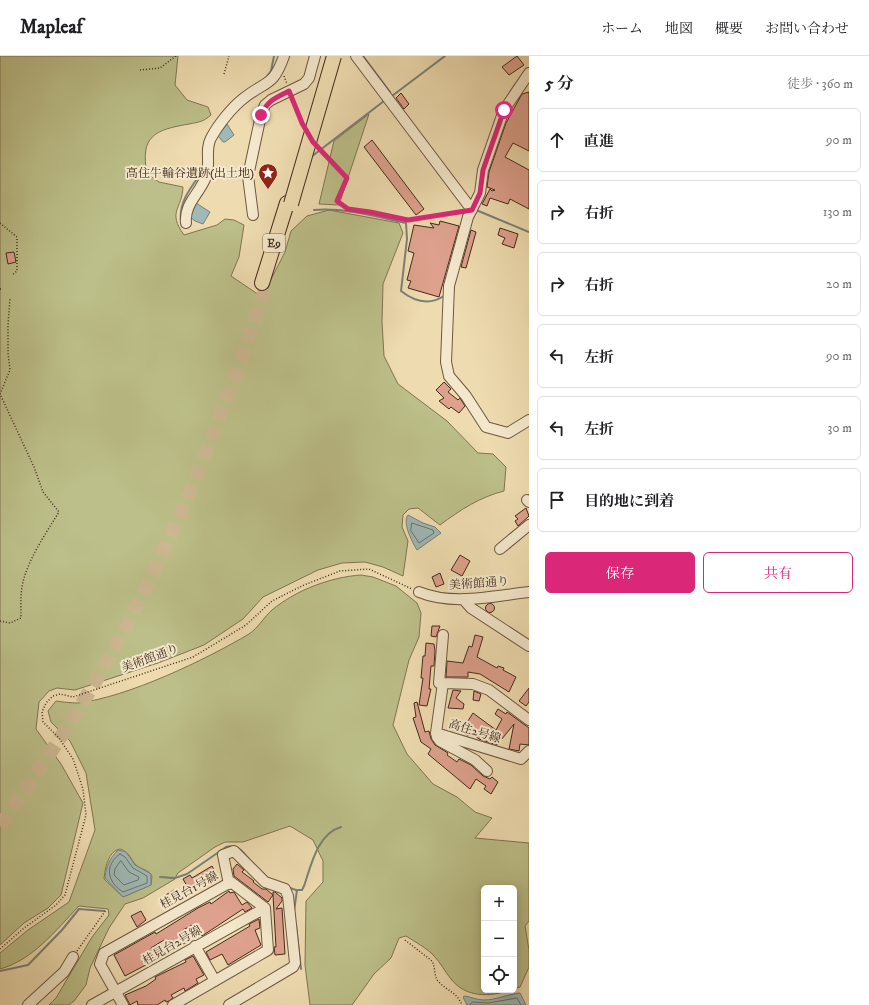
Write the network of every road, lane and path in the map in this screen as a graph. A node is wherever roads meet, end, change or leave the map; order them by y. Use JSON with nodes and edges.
{"nodes":[{"id":1,"x":176,"y":56,"type":"edge"},
{"id":2,"x":229,"y":56,"type":"edge"},
{"id":3,"x":284,"y":56,"type":"edge"},
{"id":4,"x":315,"y":56,"type":"edge"},
{"id":5,"x":329,"y":56,"type":"edge"},
{"id":6,"x":334,"y":56,"type":"edge"},
{"id":7,"x":356,"y":56,"type":"edge"},
{"id":8,"x":140,"y":70,"type":"dead end"},
{"id":9,"x":279,"y":70,"type":"junction"},
{"id":10,"x":529,"y":73,"type":"edge"},
{"id":11,"x":224,"y":74,"type":"dead end"},
{"id":12,"x":289,"y":91,"type":"junction"},
{"id":13,"x":306,"y":129,"type":"dead end"},
{"id":14,"x":317,"y":146,"type":"dead end"},
{"id":15,"x":289,"y":203,"type":"junction"},
{"id":16,"x":472,"y":210,"type":"junction"},
{"id":17,"x":253,"y":214,"type":"dead end"},
{"id":18,"x":0,"y":223,"type":"edge"},
{"id":19,"x":186,"y":223,"type":"dead end"},
{"id":20,"x":12,"y":275,"type":"dead end"},
{"id":21,"x":265,"y":283,"type":"tunnel mouth"},
{"id":22,"x":10,"y":298,"type":"dead end"},
{"id":23,"x":529,"y":420,"type":"edge"},
{"id":24,"x":529,"y":525,"type":"edge"},
{"id":25,"x":500,"y":549,"type":"dead end"},
{"id":26,"x":419,"y":592,"type":"joint"},
{"id":27,"x":529,"y":592,"type":"edge"},
{"id":28,"x":463,"y":599,"type":"junction"},
{"id":29,"x":0,"y":621,"type":"edge"},
{"id":30,"x":443,"y":635,"type":"dead end"},
{"id":31,"x":529,"y":646,"type":"edge"},
{"id":32,"x":443,"y":683,"type":"junction"},
{"id":33,"x":529,"y":720,"type":"edge"},
{"id":34,"x":436,"y":733,"type":"junction"},
{"id":35,"x":529,"y":751,"type":"edge"},
{"id":36,"x":487,"y":771,"type":"dead end"},
{"id":37,"x":229,"y":884,"type":"junction"},
{"id":38,"x":264,"y":908,"type":"junction"},
{"id":39,"x":106,"y":910,"type":"dead end"},
{"id":40,"x":405,"y":940,"type":"dead end"},
{"id":41,"x":195,"y":946,"type":"junction"},
{"id":42,"x":0,"y":949,"type":"edge"},
{"id":43,"x":73,"y":957,"type":"joint"},
{"id":44,"x":215,"y":981,"type":"junction"},
{"id":45,"x":115,"y":992,"type":"junction"},
{"id":46,"x":28,"y":1005,"type":"edge"},
{"id":47,"x":92,"y":1005,"type":"edge"},
{"id":48,"x":123,"y":1005,"type":"edge"},
{"id":49,"x":173,"y":1005,"type":"edge"},
{"id":50,"x":229,"y":1005,"type":"edge"},
{"id":51,"x":462,"y":1005,"type":"edge"}],
"edges":[{"from":1,"to":8,"type":"path"},
{"from":2,"to":11,"type":"path"},
{"from":3,"to":9,"type":"street"},
{"from":4,"to":12,"type":"street"},
{"from":5,"to":15,"type":"highway","number":"E9"},
{"from":6,"to":15,"type":"highway","number":"E9","bridge":true},
{"from":7,"to":16,"type":"street"},
{"from":9,"to":12,"type":"path"},
{"from":9,"to":19,"type":"street"},
{"from":10,"to":16,"type":"street"},
{"from":12,"to":13,"type":"path"},
{"from":12,"to":17,"type":"street"},
{"from":14,"to":16,"type":"path"},
{"from":15,"to":21,"type":"highway","number":"E9"},
{"from":16,"to":23,"type":"street"},
{"from":18,"to":20,"type":"path"},
{"from":22,"to":29,"type":"path"},
{"from":24,"to":25,"type":"street"},
{"from":26,"to":28,"type":"street","name":"美術館通り"},
{"from":26,"to":42,"type":"path","name":"美術館通り"},
{"from":27,"to":28,"type":"street","name":"美術館通り"},
{"from":28,"to":31,"type":"street"},
{"from":30,"to":32,"type":"street","name":"高住2号線"},
{"from":32,"to":33,"type":"street"},
{"from":32,"to":34,"type":"street","name":"高住2号線"},
{"from":34,"to":35,"type":"street","name":"高住2号線"},
{"from":34,"to":36,"type":"street"},
{"from":37,"to":38,"type":"street","name":"桂見台1号線"},
{"from":37,"to":45,"type":"street","name":"桂見台1号線"},
{"from":37,"to":50,"type":"street"},
{"from":38,"to":41,"type":"street","name":"桂見台2号線"},
{"from":38,"to":44,"type":"street"},
{"from":39,"to":43,"type":"path"},
{"from":40,"to":51,"type":"path"},
{"from":41,"to":44,"type":"street"},
{"from":41,"to":45,"type":"street","name":"桂見台2号線"},
{"from":43,"to":46,"type":"street"},
{"from":44,"to":49,"type":"street"},
{"from":45,"to":47,"type":"street","name":"桂見台2号線"},
{"from":45,"to":48,"type":"street","name":"桂見台1号線"}]}
